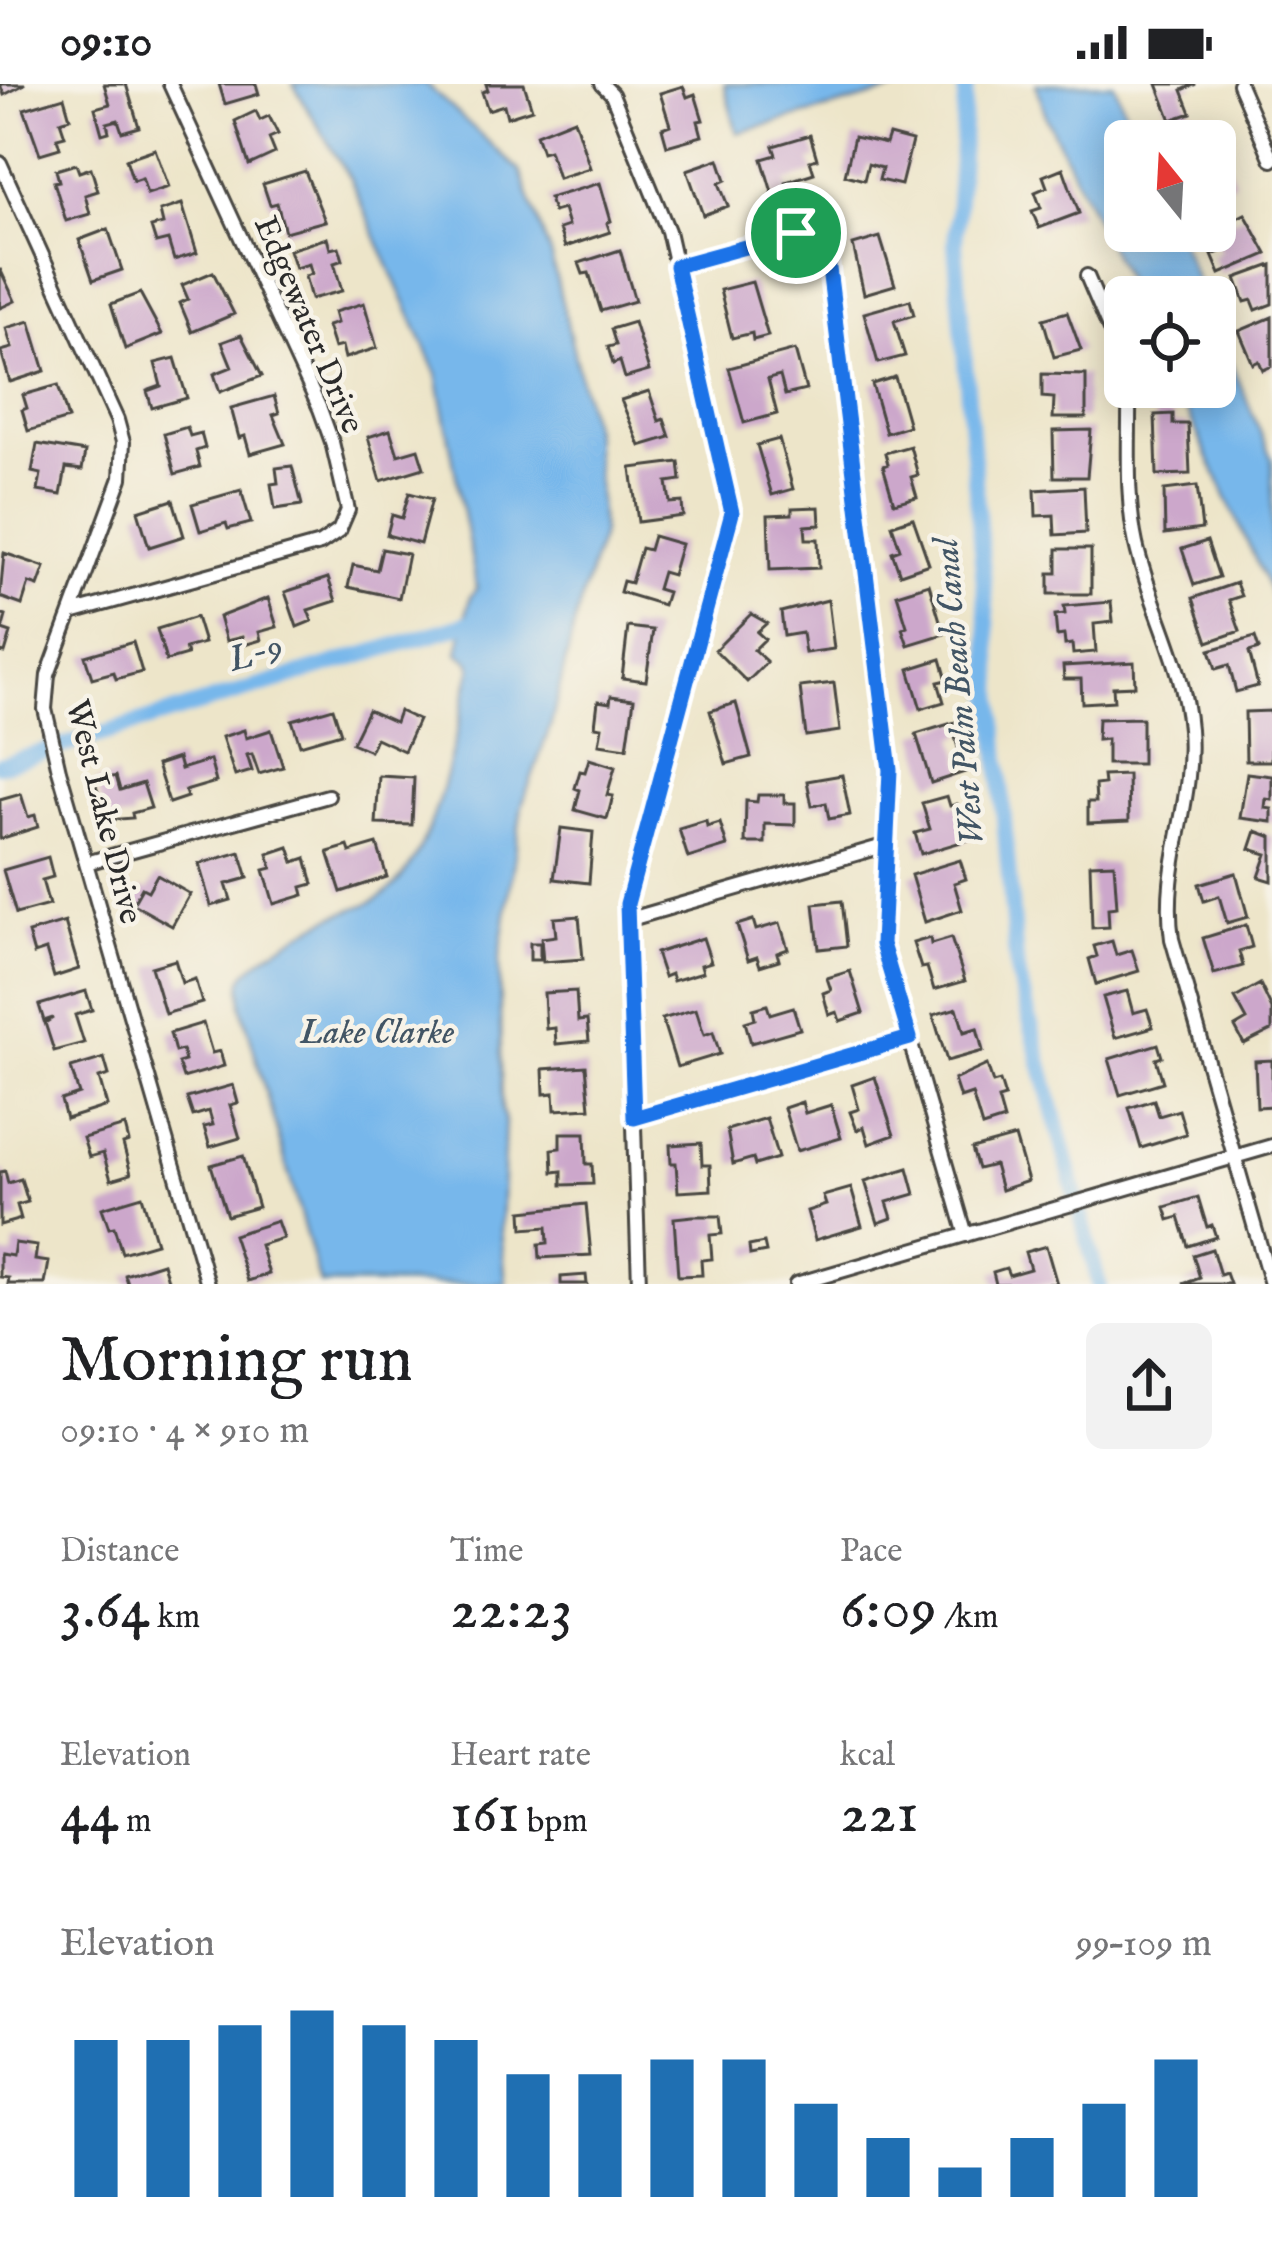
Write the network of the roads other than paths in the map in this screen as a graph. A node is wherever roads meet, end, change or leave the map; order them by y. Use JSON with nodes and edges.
{"nodes":[{"id":1,"x":170,"y":84,"type":"edge"},
{"id":2,"x":602,"y":84,"type":"edge"},
{"id":3,"x":1239,"y":84,"type":"edge"},
{"id":4,"x":1272,"y":160,"type":"edge"},
{"id":5,"x":0,"y":163,"type":"edge"},
{"id":6,"x":676,"y":266,"type":"junction"},
{"id":7,"x":1087,"y":276,"type":"dead end"},
{"id":8,"x":1104,"y":316,"type":"edge"},
{"id":9,"x":1130,"y":408,"type":"edge"},
{"id":10,"x":71,"y":614,"type":"junction"},
{"id":11,"x":328,"y":796,"type":"dead end"},
{"id":12,"x":887,"y":845,"type":"junction"},
{"id":13,"x":86,"y":863,"type":"junction"},
{"id":14,"x":628,"y":920,"type":"junction"},
{"id":15,"x":910,"y":1038,"type":"junction"},
{"id":16,"x":634,"y":1118,"type":"junction"},
{"id":17,"x":1272,"y":1147,"type":"edge"},
{"id":18,"x":1234,"y":1157,"type":"junction"},
{"id":19,"x":967,"y":1235,"type":"junction"},
{"id":20,"x":208,"y":1284,"type":"edge"},
{"id":21,"x":640,"y":1284,"type":"edge"},
{"id":22,"x":796,"y":1284,"type":"edge"},
{"id":23,"x":1271,"y":1284,"type":"edge"}],
"edges":[{"from":1,"to":10,"type":"street","name":"Edgewater Drive"},
{"from":2,"to":6,"type":"street"},
{"from":3,"to":4,"type":"street"},
{"from":5,"to":10,"type":"street","name":"West Lake Drive"},
{"from":6,"to":12,"type":"street"},
{"from":6,"to":14,"type":"street"},
{"from":7,"to":8,"type":"street"},
{"from":9,"to":18,"type":"street"},
{"from":10,"to":13,"type":"street","name":"West Lake Drive"},
{"from":11,"to":13,"type":"street"},
{"from":12,"to":14,"type":"street"},
{"from":12,"to":15,"type":"street"},
{"from":13,"to":20,"type":"street","name":"West Lake Drive"},
{"from":14,"to":16,"type":"street"},
{"from":15,"to":16,"type":"street"},
{"from":15,"to":19,"type":"street"},
{"from":16,"to":21,"type":"street"},
{"from":17,"to":18,"type":"street"},
{"from":18,"to":19,"type":"street"},
{"from":18,"to":23,"type":"street"},
{"from":19,"to":22,"type":"street"}]}
